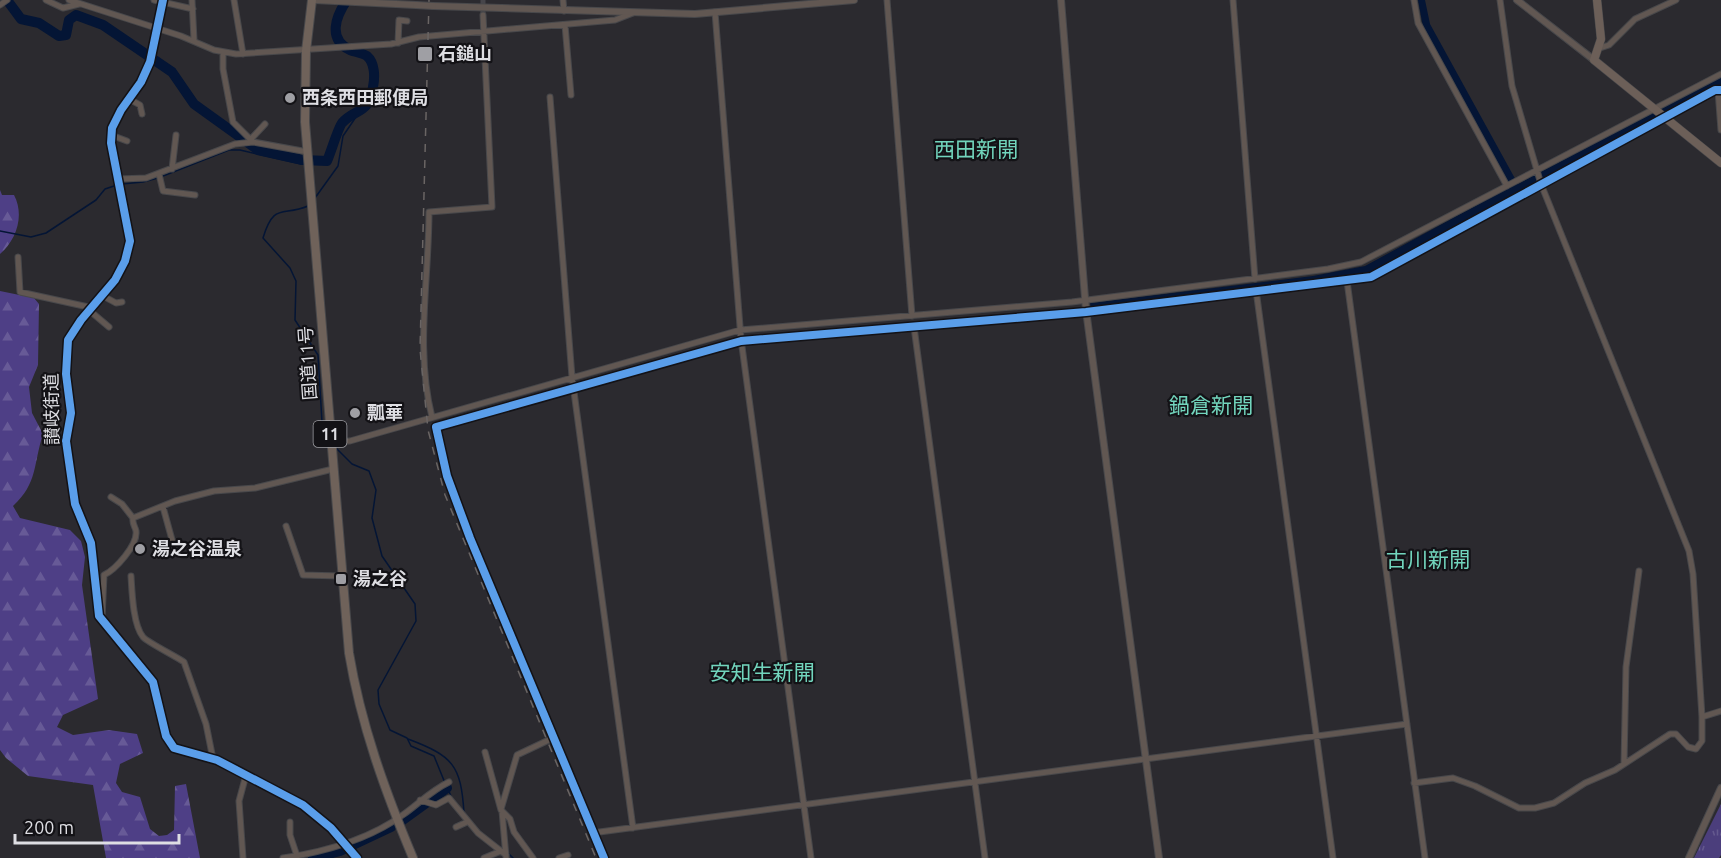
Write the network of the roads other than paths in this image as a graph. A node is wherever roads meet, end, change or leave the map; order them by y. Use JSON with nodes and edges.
{"nodes":[{"id":1,"x":7,"y":0,"type":"edge"},
{"id":2,"x":46,"y":0,"type":"edge"},
{"id":3,"x":69,"y":0,"type":"edge"},
{"id":4,"x":154,"y":0,"type":"edge"},
{"id":5,"x":192,"y":0,"type":"edge"},
{"id":6,"x":234,"y":0,"type":"edge"},
{"id":7,"x":314,"y":0,"type":"edge"},
{"id":8,"x":563,"y":0,"type":"edge"},
{"id":9,"x":854,"y":0,"type":"edge"},
{"id":10,"x":887,"y":0,"type":"edge"},
{"id":11,"x":1061,"y":0,"type":"edge"},
{"id":12,"x":1233,"y":0,"type":"edge"},
{"id":13,"x":1414,"y":0,"type":"edge"},
{"id":14,"x":1500,"y":0,"type":"edge"},
{"id":15,"x":1516,"y":0,"type":"edge"},
{"id":16,"x":1597,"y":0,"type":"edge"},
{"id":17,"x":1676,"y":0,"type":"edge"},
{"id":18,"x":163,"y":1,"type":"edge"},
{"id":19,"x":81,"y":4,"type":"junction"},
{"id":20,"x":0,"y":5,"type":"edge"},
{"id":21,"x":193,"y":9,"type":"junction"},
{"id":22,"x":564,"y":11,"type":"junction"},
{"id":23,"x":716,"y":12,"type":"junction"},
{"id":24,"x":633,"y":14,"type":"junction"},
{"id":25,"x":483,"y":15,"type":"tunnel mouth"},
{"id":26,"x":407,"y":21,"type":"dead end"},
{"id":27,"x":565,"y":25,"type":"junction"},
{"id":28,"x":157,"y":28,"type":"junction"},
{"id":29,"x":484,"y":32,"type":"junction"},
{"id":30,"x":194,"y":40,"type":"junction"},
{"id":31,"x":398,"y":43,"type":"junction"},
{"id":32,"x":1600,"y":48,"type":"junction"},
{"id":33,"x":306,"y":51,"type":"junction"},
{"id":34,"x":223,"y":53,"type":"junction"},
{"id":35,"x":243,"y":54,"type":"junction"},
{"id":36,"x":1594,"y":60,"type":"junction"},
{"id":37,"x":1721,"y":74,"type":"edge"},
{"id":38,"x":1719,"y":90,"type":"edge"},
{"id":39,"x":571,"y":95,"type":"dead end"},
{"id":40,"x":550,"y":97,"type":"dead end"},
{"id":41,"x":129,"y":99,"type":"junction"},
{"id":42,"x":1654,"y":109,"type":"junction"},
{"id":43,"x":142,"y":114,"type":"dead end"},
{"id":44,"x":1664,"y":117,"type":"junction"},
{"id":45,"x":266,"y":124,"type":"dead end"},
{"id":46,"x":1721,"y":130,"type":"edge"},
{"id":47,"x":111,"y":135,"type":"junction"},
{"id":48,"x":176,"y":135,"type":"dead end"},
{"id":49,"x":127,"y":141,"type":"dead end"},
{"id":50,"x":252,"y":141,"type":"junction"},
{"id":51,"x":308,"y":152,"type":"junction"},
{"id":52,"x":1721,"y":163,"type":"edge"},
{"id":53,"x":172,"y":169,"type":"junction"},
{"id":54,"x":1538,"y":171,"type":"junction"},
{"id":55,"x":160,"y":176,"type":"junction"},
{"id":56,"x":120,"y":182,"type":"junction"},
{"id":57,"x":1541,"y":184,"type":"junction"},
{"id":58,"x":1507,"y":186,"type":"junction"},
{"id":59,"x":195,"y":195,"type":"dead end"},
{"id":60,"x":18,"y":257,"type":"dead end"},
{"id":61,"x":1255,"y":279,"type":"junction"},
{"id":62,"x":1347,"y":281,"type":"junction"},
{"id":63,"x":1256,"y":290,"type":"junction"},
{"id":64,"x":103,"y":296,"type":"junction"},
{"id":65,"x":1085,"y":301,"type":"junction"},
{"id":66,"x":122,"y":302,"type":"dead end"},
{"id":67,"x":91,"y":309,"type":"junction"},
{"id":68,"x":1086,"y":311,"type":"junction"},
{"id":69,"x":912,"y":316,"type":"junction"},
{"id":70,"x":109,"y":327,"type":"dead end"},
{"id":71,"x":914,"y":327,"type":"junction"},
{"id":72,"x":740,"y":331,"type":"junction"},
{"id":73,"x":741,"y":340,"type":"junction"},
{"id":74,"x":573,"y":383,"type":"junction"},
{"id":75,"x":432,"y":417,"type":"junction"},
{"id":76,"x":330,"y":442,"type":"junction"},
{"id":77,"x":333,"y":469,"type":"junction"},
{"id":78,"x":111,"y":497,"type":"dead end"},
{"id":79,"x":163,"y":507,"type":"junction"},
{"id":80,"x":133,"y":518,"type":"junction"},
{"id":81,"x":286,"y":526,"type":"dead end"},
{"id":82,"x":174,"y":547,"type":"dead end"},
{"id":83,"x":1639,"y":571,"type":"dead end"},
{"id":84,"x":131,"y":576,"type":"dead end"},
{"id":85,"x":341,"y":576,"type":"junction"},
{"id":86,"x":102,"y":618,"type":"junction"},
{"id":87,"x":1721,"y":711,"type":"edge"},
{"id":88,"x":1702,"y":717,"type":"junction"},
{"id":89,"x":1407,"y":724,"type":"junction"},
{"id":90,"x":1317,"y":736,"type":"junction"},
{"id":91,"x":553,"y":738,"type":"junction"},
{"id":92,"x":485,"y":752,"type":"dead end"},
{"id":93,"x":213,"y":759,"type":"junction"},
{"id":94,"x":1146,"y":759,"type":"junction"},
{"id":95,"x":1624,"y":764,"type":"junction"},
{"id":96,"x":246,"y":775,"type":"junction"},
{"id":97,"x":449,"y":782,"type":"dead end"},
{"id":98,"x":975,"y":782,"type":"junction"},
{"id":99,"x":1414,"y":783,"type":"junction"},
{"id":100,"x":1721,"y":788,"type":"edge"},
{"id":101,"x":420,"y":800,"type":"junction"},
{"id":102,"x":804,"y":804,"type":"junction"},
{"id":103,"x":501,"y":810,"type":"junction"},
{"id":104,"x":397,"y":819,"type":"junction"},
{"id":105,"x":290,"y":822,"type":"dead end"},
{"id":106,"x":467,"y":822,"type":"junction"},
{"id":107,"x":456,"y":827,"type":"dead end"},
{"id":108,"x":633,"y":828,"type":"junction"},
{"id":109,"x":592,"y":833,"type":"junction"},
{"id":110,"x":346,"y":847,"type":"junction"},
{"id":111,"x":504,"y":855,"type":"edge"},
{"id":112,"x":568,"y":855,"type":"dead end"},
{"id":113,"x":297,"y":856,"type":"junction"},
{"id":114,"x":243,"y":858,"type":"edge"},
{"id":115,"x":283,"y":858,"type":"edge"},
{"id":116,"x":357,"y":858,"type":"edge"},
{"id":117,"x":413,"y":858,"type":"edge"},
{"id":118,"x":484,"y":858,"type":"edge"},
{"id":119,"x":532,"y":858,"type":"edge"},
{"id":120,"x":560,"y":858,"type":"edge"},
{"id":121,"x":604,"y":858,"type":"edge"},
{"id":122,"x":811,"y":858,"type":"edge"},
{"id":123,"x":985,"y":858,"type":"edge"},
{"id":124,"x":1160,"y":858,"type":"edge"},
{"id":125,"x":1333,"y":858,"type":"edge"},
{"id":126,"x":1425,"y":858,"type":"edge"},
{"id":127,"x":1689,"y":858,"type":"edge"}],
"edges":[{"from":1,"to":20,"type":"street"},
{"from":2,"to":19,"type":"street"},
{"from":3,"to":19,"type":"street"},
{"from":4,"to":18,"type":"street"},
{"from":5,"to":21,"type":"street"},
{"from":6,"to":35,"type":"street"},
{"from":7,"to":22,"type":"street","bridge":true},
{"from":7,"to":33,"type":"highway","name":"国道11号","number":"11"},
{"from":8,"to":22,"type":"street"},
{"from":9,"to":23,"type":"street"},
{"from":10,"to":69,"type":"street"},
{"from":11,"to":65,"type":"street"},
{"from":12,"to":61,"type":"street"},
{"from":13,"to":58,"type":"street"},
{"from":14,"to":54,"type":"street"},
{"from":15,"to":36,"type":"street"},
{"from":16,"to":32,"type":"main road"},
{"from":17,"to":32,"type":"street"},
{"from":18,"to":21,"type":"street"},
{"from":18,"to":28,"type":"street"},
{"from":19,"to":28,"type":"street"},
{"from":21,"to":30,"type":"street"},
{"from":22,"to":24,"type":"street"},
{"from":23,"to":24,"type":"street"},
{"from":23,"to":72,"type":"street"},
{"from":24,"to":27,"type":"street"},
{"from":25,"to":29,"type":"street"},
{"from":26,"to":31,"type":"street"},
{"from":27,"to":29,"type":"street"},
{"from":27,"to":39,"type":"street"},
{"from":28,"to":30,"type":"street"},
{"from":28,"to":41,"type":"street"},
{"from":29,"to":31,"type":"street"},
{"from":29,"to":75,"type":"street"},
{"from":30,"to":34,"type":"street"},
{"from":31,"to":33,"type":"street"},
{"from":32,"to":36,"type":"main road"},
{"from":33,"to":35,"type":"street"},
{"from":33,"to":51,"type":"highway","name":"国道11号","number":"11"},
{"from":34,"to":35,"type":"street"},
{"from":34,"to":50,"type":"street"},
{"from":36,"to":42,"type":"main road"},
{"from":37,"to":42,"type":"street"},
{"from":38,"to":44,"type":"street"},
{"from":38,"to":46,"type":"street"},
{"from":40,"to":74,"type":"street"},
{"from":41,"to":43,"type":"street"},
{"from":41,"to":47,"type":"street"},
{"from":42,"to":44,"type":"main road"},
{"from":42,"to":54,"type":"street"},
{"from":44,"to":52,"type":"main road"},
{"from":44,"to":57,"type":"street"},
{"from":45,"to":50,"type":"street"},
{"from":47,"to":49,"type":"street"},
{"from":47,"to":56,"type":"street","name":"讃岐街道"},
{"from":48,"to":53,"type":"street"},
{"from":50,"to":51,"type":"street"},
{"from":50,"to":53,"type":"street"},
{"from":51,"to":76,"type":"highway","name":"国道11号","number":"11"},
{"from":53,"to":55,"type":"street"},
{"from":54,"to":57,"type":"street"},
{"from":54,"to":58,"type":"street"},
{"from":55,"to":56,"type":"street"},
{"from":55,"to":59,"type":"street"},
{"from":56,"to":64,"type":"street","name":"讃岐街道"},
{"from":57,"to":62,"type":"street"},
{"from":57,"to":88,"type":"street"},
{"from":58,"to":61,"type":"street"},
{"from":60,"to":67,"type":"street"},
{"from":61,"to":65,"type":"street"},
{"from":62,"to":63,"type":"street"},
{"from":62,"to":89,"type":"street"},
{"from":63,"to":68,"type":"street"},
{"from":63,"to":90,"type":"street"},
{"from":64,"to":66,"type":"street"},
{"from":64,"to":67,"type":"street","name":"讃岐街道"},
{"from":65,"to":68,"type":"street"},
{"from":65,"to":69,"type":"street"},
{"from":67,"to":70,"type":"street"},
{"from":67,"to":86,"type":"street","name":"讃岐街道"},
{"from":68,"to":71,"type":"street"},
{"from":68,"to":94,"type":"street"},
{"from":69,"to":72,"type":"street"},
{"from":71,"to":73,"type":"street"},
{"from":71,"to":98,"type":"street"},
{"from":72,"to":73,"type":"street"},
{"from":72,"to":74,"type":"street"},
{"from":73,"to":74,"type":"street"},
{"from":73,"to":102,"type":"street"},
{"from":74,"to":75,"type":"street"},
{"from":74,"to":91,"type":"street"},
{"from":74,"to":108,"type":"street"},
{"from":75,"to":76,"type":"street"},
{"from":76,"to":77,"type":"highway","name":"国道11号","number":"11"},
{"from":77,"to":79,"type":"street"},
{"from":77,"to":85,"type":"highway","name":"国道11号","number":"11"},
{"from":78,"to":80,"type":"street"},
{"from":79,"to":80,"type":"street"},
{"from":79,"to":82,"type":"street"},
{"from":80,"to":86,"type":"street"},
{"from":81,"to":85,"type":"street"},
{"from":83,"to":95,"type":"street"},
{"from":84,"to":93,"type":"street"},
{"from":85,"to":104,"type":"highway","name":"国道11号","number":"11"},
{"from":86,"to":93,"type":"street","name":"讃岐街道"},
{"from":87,"to":88,"type":"street"},
{"from":88,"to":95,"type":"street"},
{"from":89,"to":90,"type":"street"},
{"from":89,"to":99,"type":"street"},
{"from":90,"to":94,"type":"street"},
{"from":90,"to":125,"type":"street"},
{"from":91,"to":103,"type":"street"},
{"from":91,"to":109,"type":"street"},
{"from":92,"to":103,"type":"street"},
{"from":93,"to":96,"type":"street","name":"讃岐街道"},
{"from":94,"to":98,"type":"street"},
{"from":94,"to":124,"type":"street"},
{"from":95,"to":99,"type":"street"},
{"from":96,"to":110,"type":"street","name":"讃岐街道"},
{"from":96,"to":114,"type":"street"},
{"from":97,"to":101,"type":"street"},
{"from":98,"to":102,"type":"street"},
{"from":98,"to":123,"type":"street"},
{"from":99,"to":126,"type":"street"},
{"from":100,"to":127,"type":"street"},
{"from":101,"to":104,"type":"street"},
{"from":101,"to":106,"type":"street"},
{"from":102,"to":108,"type":"street"},
{"from":102,"to":122,"type":"street"},
{"from":103,"to":111,"type":"street"},
{"from":103,"to":119,"type":"street"},
{"from":104,"to":110,"type":"street"},
{"from":104,"to":117,"type":"highway","name":"国道11号","number":"11"},
{"from":105,"to":113,"type":"street"},
{"from":106,"to":107,"type":"street"},
{"from":106,"to":111,"type":"street"},
{"from":108,"to":109,"type":"street"},
{"from":109,"to":121,"type":"street"},
{"from":110,"to":113,"type":"street"},
{"from":110,"to":116,"type":"street","name":"讃岐街道"},
{"from":111,"to":118,"type":"street"},
{"from":112,"to":120,"type":"street"},
{"from":113,"to":115,"type":"street"}]}
